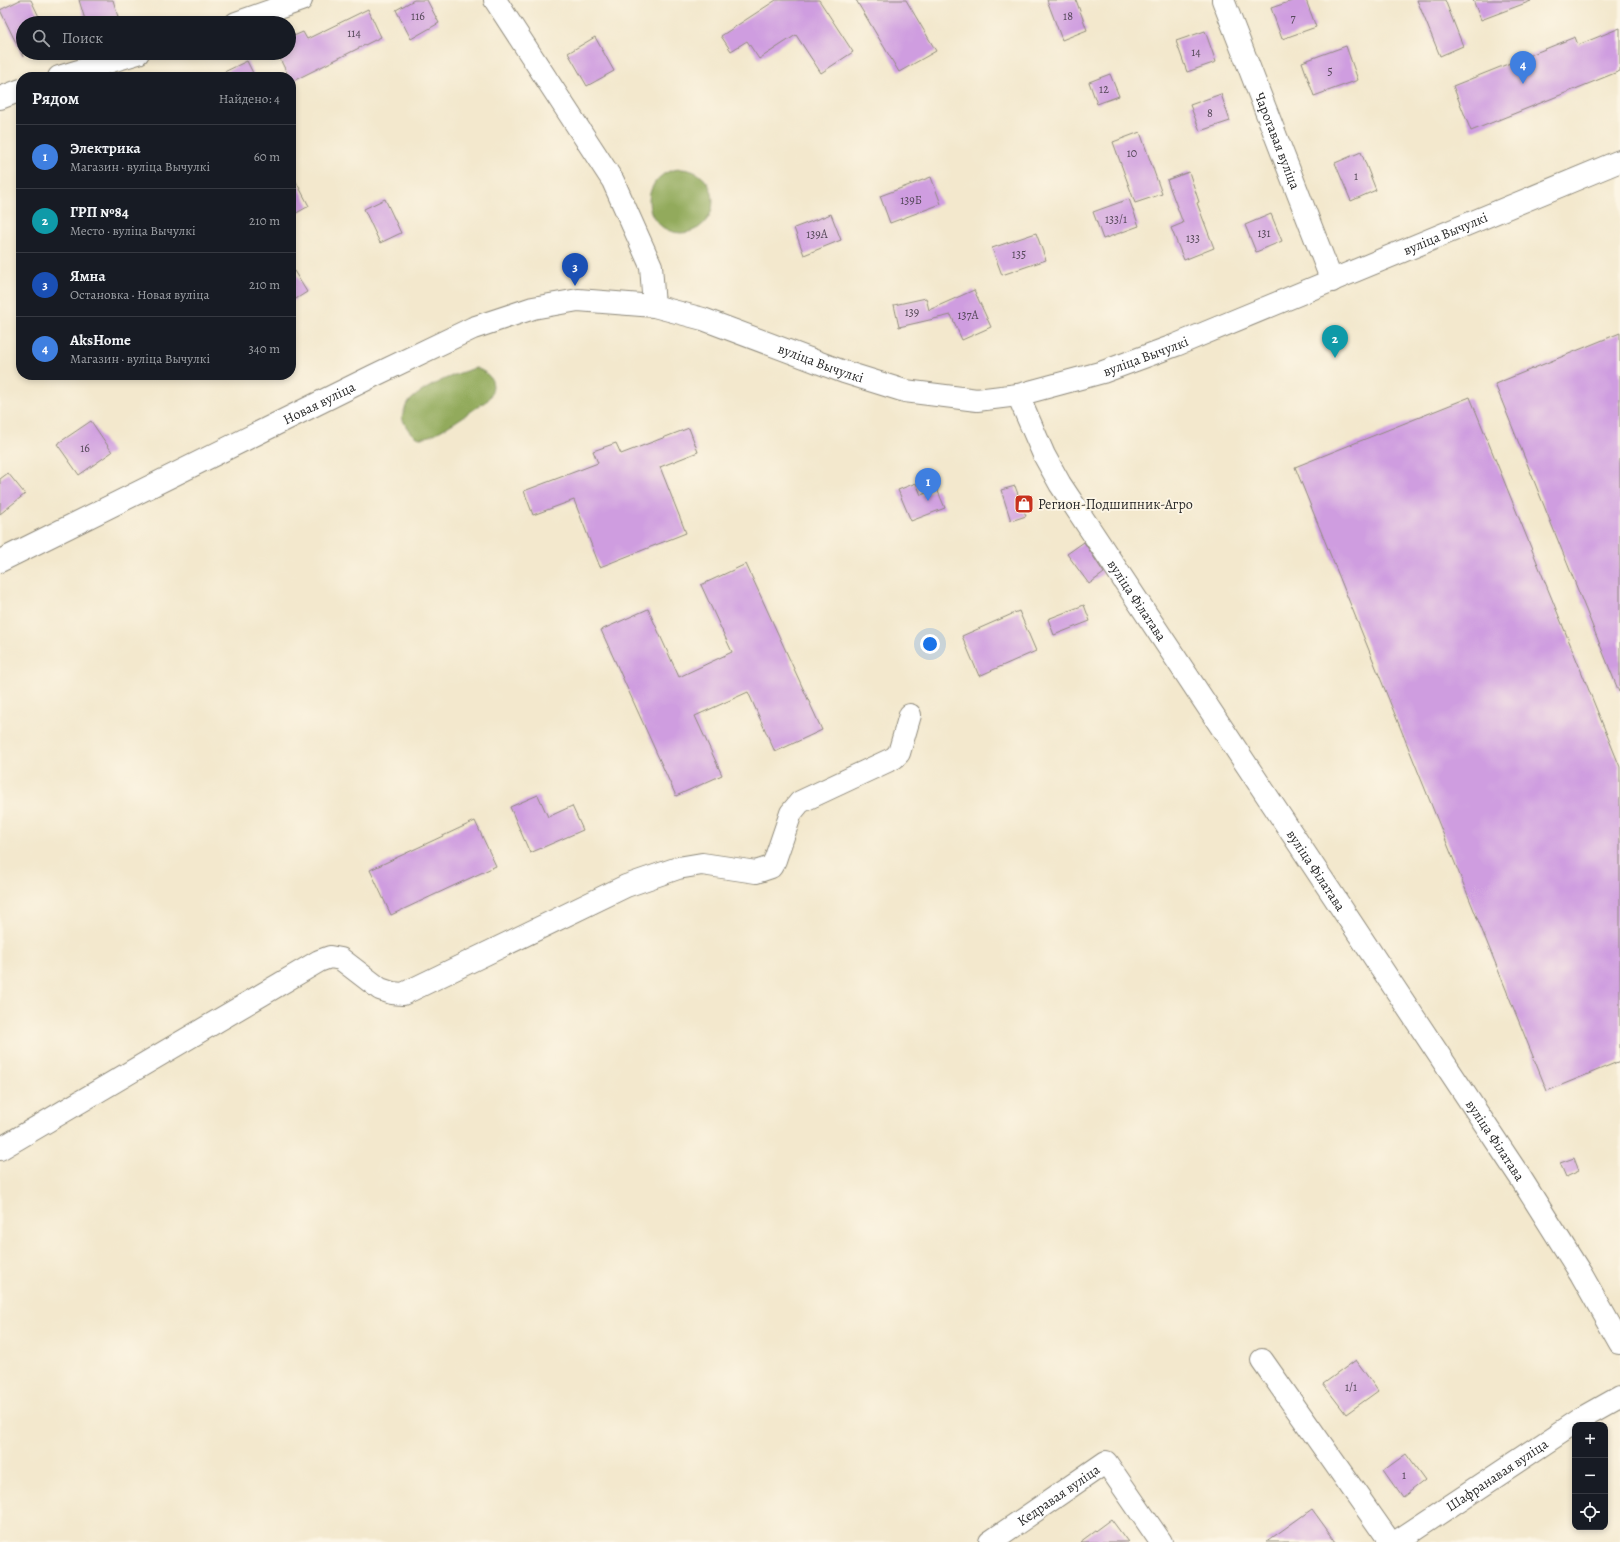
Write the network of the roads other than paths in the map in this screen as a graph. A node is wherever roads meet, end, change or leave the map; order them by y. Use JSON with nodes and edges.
{"nodes":[{"id":1,"x":301,"y":0,"type":"edge"},
{"id":2,"x":495,"y":0,"type":"edge"},
{"id":3,"x":1223,"y":0,"type":"edge"},
{"id":4,"x":256,"y":16,"type":"edge"},
{"id":5,"x":115,"y":60,"type":"edge"},
{"id":6,"x":75,"y":72,"type":"edge"},
{"id":7,"x":16,"y":92,"type":"edge"},
{"id":8,"x":0,"y":98,"type":"edge"},
{"id":9,"x":1620,"y":161,"type":"edge"},
{"id":10,"x":1332,"y":281,"type":"junction"},
{"id":11,"x":654,"y":306,"type":"junction"},
{"id":12,"x":1018,"y":395,"type":"junction"},
{"id":13,"x":0,"y":561,"type":"edge"},
{"id":14,"x":910,"y":715,"type":"dead end"},
{"id":15,"x":0,"y":1149,"type":"edge"},
{"id":16,"x":1620,"y":1343,"type":"edge"},
{"id":17,"x":1262,"y":1360,"type":"dead end"},
{"id":18,"x":1620,"y":1398,"type":"edge"},
{"id":19,"x":990,"y":1542,"type":"edge"},
{"id":20,"x":1162,"y":1542,"type":"edge"},
{"id":21,"x":1390,"y":1542,"type":"edge"},
{"id":22,"x":1396,"y":1542,"type":"edge"}],
"edges":[{"from":1,"to":4,"type":"street"},
{"from":2,"to":11,"type":"street"},
{"from":3,"to":10,"type":"street","name":"Чаротавая вуліца"},
{"from":5,"to":6,"type":"street"},
{"from":7,"to":8,"type":"street"},
{"from":9,"to":10,"type":"street","name":"вуліца Вычулкі"},
{"from":10,"to":12,"type":"street","name":"вуліца Вычулкі"},
{"from":11,"to":12,"type":"street","name":"вуліца Вычулкі"},
{"from":11,"to":13,"type":"street","name":"Новая вуліца"},
{"from":12,"to":16,"type":"street","name":"вуліца Філатава"},
{"from":14,"to":15,"type":"street"},
{"from":17,"to":21,"type":"street"},
{"from":18,"to":22,"type":"street","name":"Шафранавая вуліца"},
{"from":19,"to":20,"type":"street","name":"Кедравая вуліца"}]}
